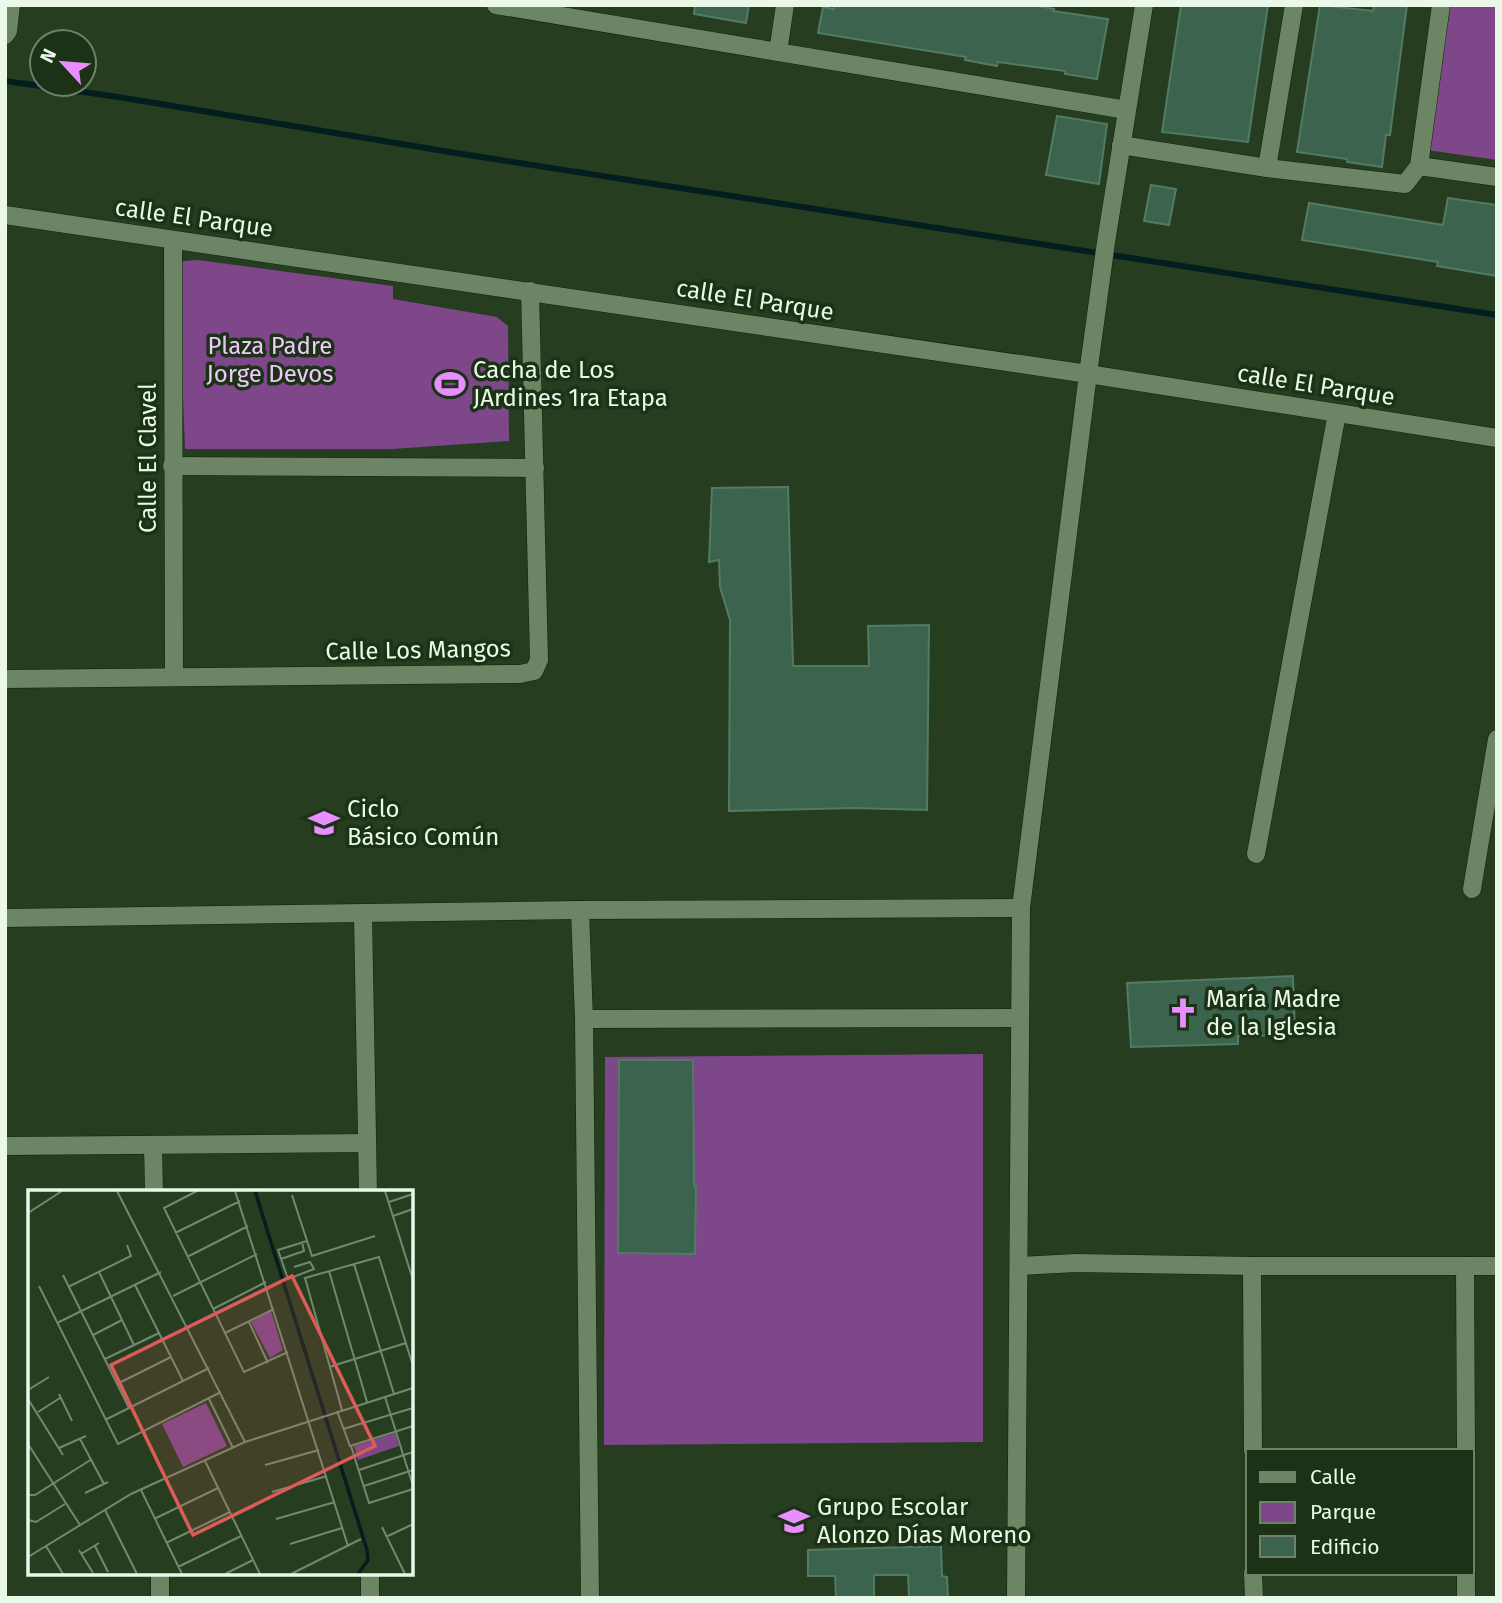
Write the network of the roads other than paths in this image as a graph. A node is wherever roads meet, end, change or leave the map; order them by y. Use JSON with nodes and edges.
{"nodes":[{"id":1,"x":11,"y":5,"type":"edge"},
{"id":2,"x":496,"y":5,"type":"edge"},
{"id":3,"x":785,"y":5,"type":"edge"},
{"id":4,"x":1144,"y":5,"type":"edge"},
{"id":5,"x":1294,"y":5,"type":"edge"},
{"id":6,"x":1441,"y":5,"type":"edge"},
{"id":7,"x":5,"y":35,"type":"edge"},
{"id":8,"x":778,"y":52,"type":"junction"},
{"id":9,"x":1127,"y":110,"type":"junction"},
{"id":10,"x":1121,"y":145,"type":"junction"},
{"id":11,"x":1419,"y":166,"type":"junction"},
{"id":12,"x":1267,"y":168,"type":"junction"},
{"id":13,"x":1497,"y":177,"type":"edge"},
{"id":14,"x":5,"y":215,"type":"edge"},
{"id":15,"x":173,"y":240,"type":"junction"},
{"id":16,"x":530,"y":291,"type":"junction"},
{"id":17,"x":1088,"y":374,"type":"junction"},
{"id":18,"x":1337,"y":413,"type":"junction"},
{"id":19,"x":1497,"y":438,"type":"edge"},
{"id":20,"x":172,"y":466,"type":"junction"},
{"id":21,"x":535,"y":468,"type":"junction"},
{"id":22,"x":174,"y":677,"type":"junction"},
{"id":23,"x":5,"y":679,"type":"edge"},
{"id":24,"x":1497,"y":739,"type":"edge"},
{"id":25,"x":1256,"y":854,"type":"dead end"},
{"id":26,"x":1472,"y":890,"type":"dead end"},
{"id":27,"x":1021,"y":908,"type":"junction"},
{"id":28,"x":580,"y":910,"type":"junction"},
{"id":29,"x":363,"y":914,"type":"junction"},
{"id":30,"x":5,"y":918,"type":"edge"},
{"id":31,"x":1020,"y":1018,"type":"junction"},
{"id":32,"x":584,"y":1019,"type":"junction"},
{"id":33,"x":367,"y":1143,"type":"junction"},
{"id":34,"x":153,"y":1145,"type":"junction"},
{"id":35,"x":5,"y":1146,"type":"edge"},
{"id":36,"x":154,"y":1190,"type":"edge"},
{"id":37,"x":368,"y":1190,"type":"edge"},
{"id":38,"x":1020,"y":1266,"type":"junction"},
{"id":39,"x":1252,"y":1266,"type":"junction"},
{"id":40,"x":1465,"y":1266,"type":"junction"},
{"id":41,"x":1497,"y":1266,"type":"edge"},
{"id":42,"x":1253,"y":1449,"type":"edge"},
{"id":43,"x":1466,"y":1449,"type":"edge"},
{"id":44,"x":160,"y":1575,"type":"edge"},
{"id":45,"x":370,"y":1575,"type":"edge"},
{"id":46,"x":1253,"y":1575,"type":"edge"},
{"id":47,"x":1466,"y":1575,"type":"edge"},
{"id":48,"x":160,"y":1598,"type":"edge"},
{"id":49,"x":370,"y":1598,"type":"edge"},
{"id":50,"x":590,"y":1598,"type":"edge"},
{"id":51,"x":1016,"y":1598,"type":"edge"},
{"id":52,"x":1254,"y":1598,"type":"edge"},
{"id":53,"x":1466,"y":1598,"type":"edge"}],
"edges":[{"from":1,"to":7,"type":"street"},
{"from":2,"to":8,"type":"street"},
{"from":3,"to":8,"type":"street"},
{"from":4,"to":9,"type":"street"},
{"from":5,"to":12,"type":"street"},
{"from":6,"to":11,"type":"street"},
{"from":8,"to":9,"type":"street"},
{"from":9,"to":10,"type":"street"},
{"from":10,"to":12,"type":"street"},
{"from":10,"to":17,"type":"street"},
{"from":11,"to":12,"type":"street"},
{"from":11,"to":13,"type":"street"},
{"from":14,"to":15,"type":"street","name":"calle El Parque"},
{"from":15,"to":16,"type":"street","name":"calle El Parque"},
{"from":15,"to":20,"type":"street","name":"Calle El Clavel"},
{"from":16,"to":17,"type":"street","name":"calle El Parque"},
{"from":16,"to":21,"type":"street","name":"Calle Los Mangos"},
{"from":17,"to":18,"type":"street","name":"calle El Parque"},
{"from":17,"to":27,"type":"street"},
{"from":18,"to":19,"type":"street","name":"calle El Parque"},
{"from":18,"to":25,"type":"street"},
{"from":20,"to":21,"type":"street"},
{"from":20,"to":22,"type":"street","name":"Calle El Clavel"},
{"from":21,"to":22,"type":"street","name":"Calle Los Mangos"},
{"from":22,"to":23,"type":"street","name":"Calle Los Mangos"},
{"from":24,"to":26,"type":"street"},
{"from":27,"to":28,"type":"street"},
{"from":27,"to":31,"type":"street"},
{"from":28,"to":29,"type":"street"},
{"from":28,"to":32,"type":"street"},
{"from":29,"to":30,"type":"street"},
{"from":29,"to":33,"type":"street"},
{"from":31,"to":32,"type":"street"},
{"from":31,"to":38,"type":"street"},
{"from":32,"to":50,"type":"street"},
{"from":33,"to":34,"type":"street"},
{"from":33,"to":37,"type":"street"},
{"from":34,"to":35,"type":"street"},
{"from":34,"to":36,"type":"street"},
{"from":38,"to":39,"type":"street"},
{"from":38,"to":51,"type":"street"},
{"from":39,"to":40,"type":"street"},
{"from":39,"to":42,"type":"street"},
{"from":40,"to":41,"type":"street"},
{"from":40,"to":43,"type":"street"},
{"from":44,"to":48,"type":"street"},
{"from":45,"to":49,"type":"street"},
{"from":46,"to":52,"type":"street"},
{"from":47,"to":53,"type":"street"}]}
